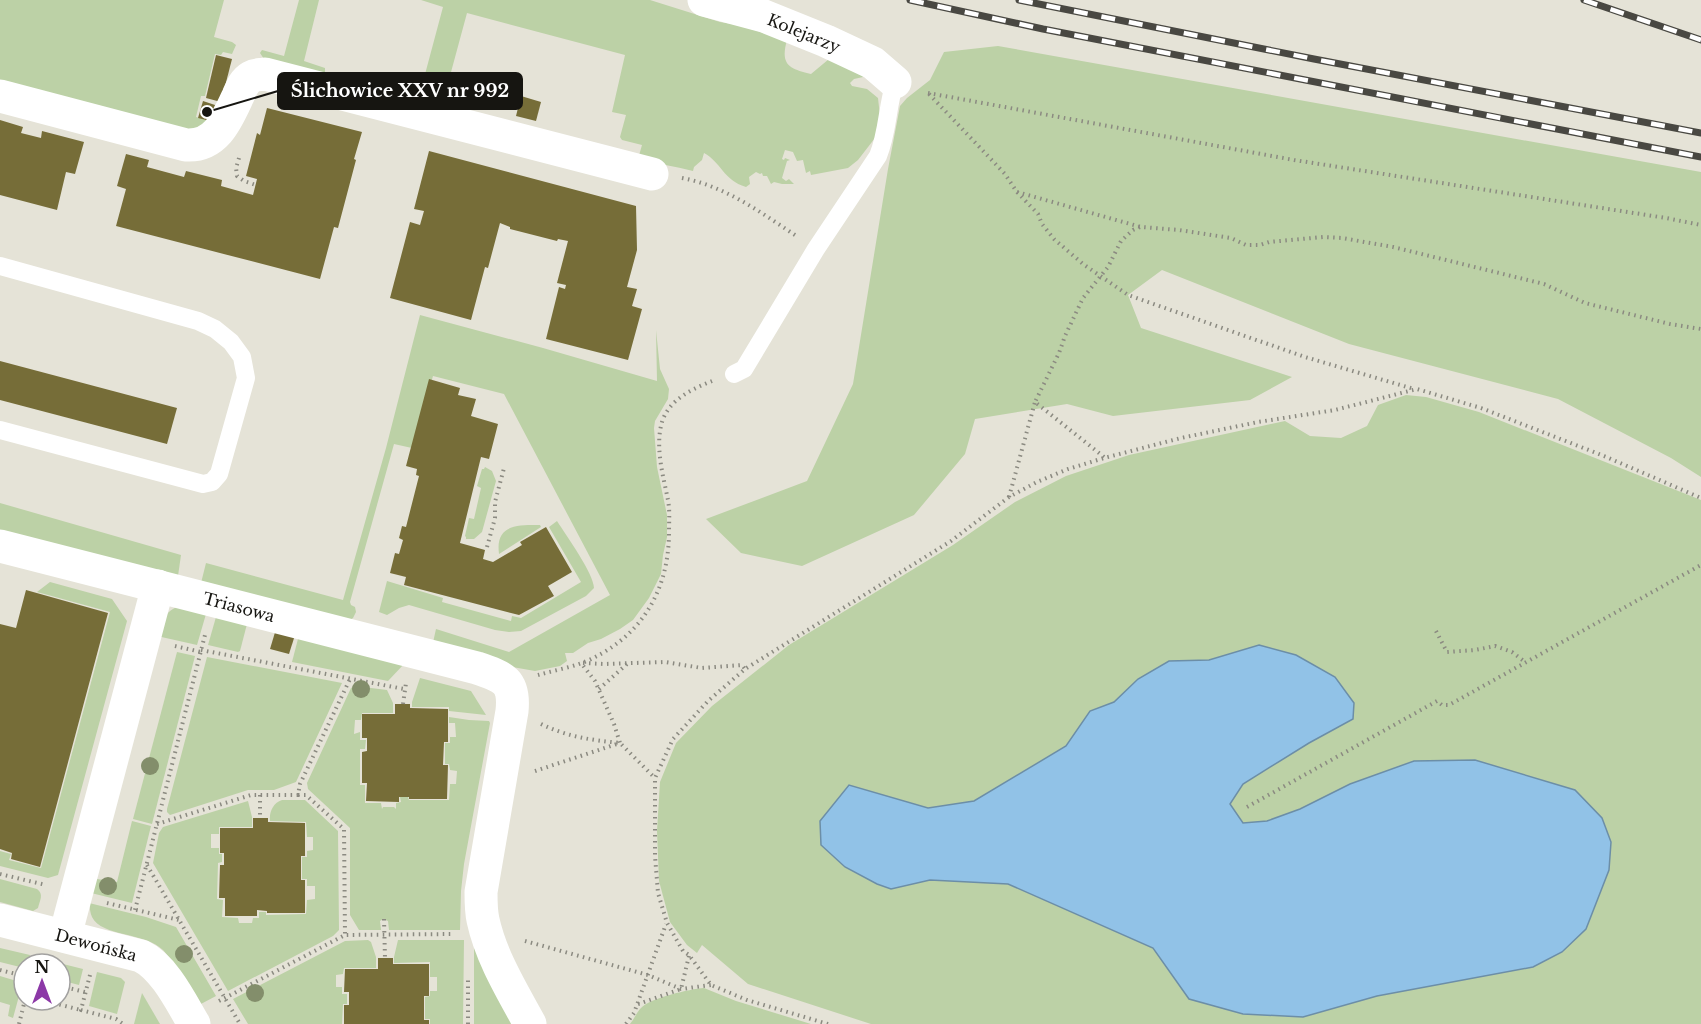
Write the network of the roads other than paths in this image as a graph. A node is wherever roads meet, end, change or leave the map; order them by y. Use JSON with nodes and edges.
{"nodes":[{"id":1,"x":704,"y":0,"type":"edge"},
{"id":2,"x":895,"y":82,"type":"joint"},
{"id":3,"x":0,"y":96,"type":"edge"},
{"id":4,"x":652,"y":174,"type":"road end"},
{"id":5,"x":0,"y":266,"type":"edge"},
{"id":6,"x":734,"y":374,"type":"road end"},
{"id":7,"x":0,"y":430,"type":"edge"},
{"id":8,"x":0,"y":546,"type":"edge"},
{"id":9,"x":158,"y":586,"type":"junction"},
{"id":10,"x":0,"y":920,"type":"edge"},
{"id":11,"x":64,"y":936,"type":"junction"},
{"id":12,"x":192,"y":1020,"type":"edge"},
{"id":13,"x":530,"y":1024,"type":"edge"}],
"edges":[{"from":1,"to":2,"type":"street","name":"Kolejarzy"},
{"from":2,"to":6,"type":"lane"},
{"from":3,"to":4,"type":"street"},
{"from":5,"to":7,"type":"lane"},
{"from":8,"to":9,"type":"street","name":"Triasowa"},
{"from":9,"to":11,"type":"street"},
{"from":9,"to":13,"type":"street","name":"Triasowa"},
{"from":10,"to":11,"type":"street","name":"Dewońska"},
{"from":11,"to":12,"type":"street","name":"Dewońska"}]}
